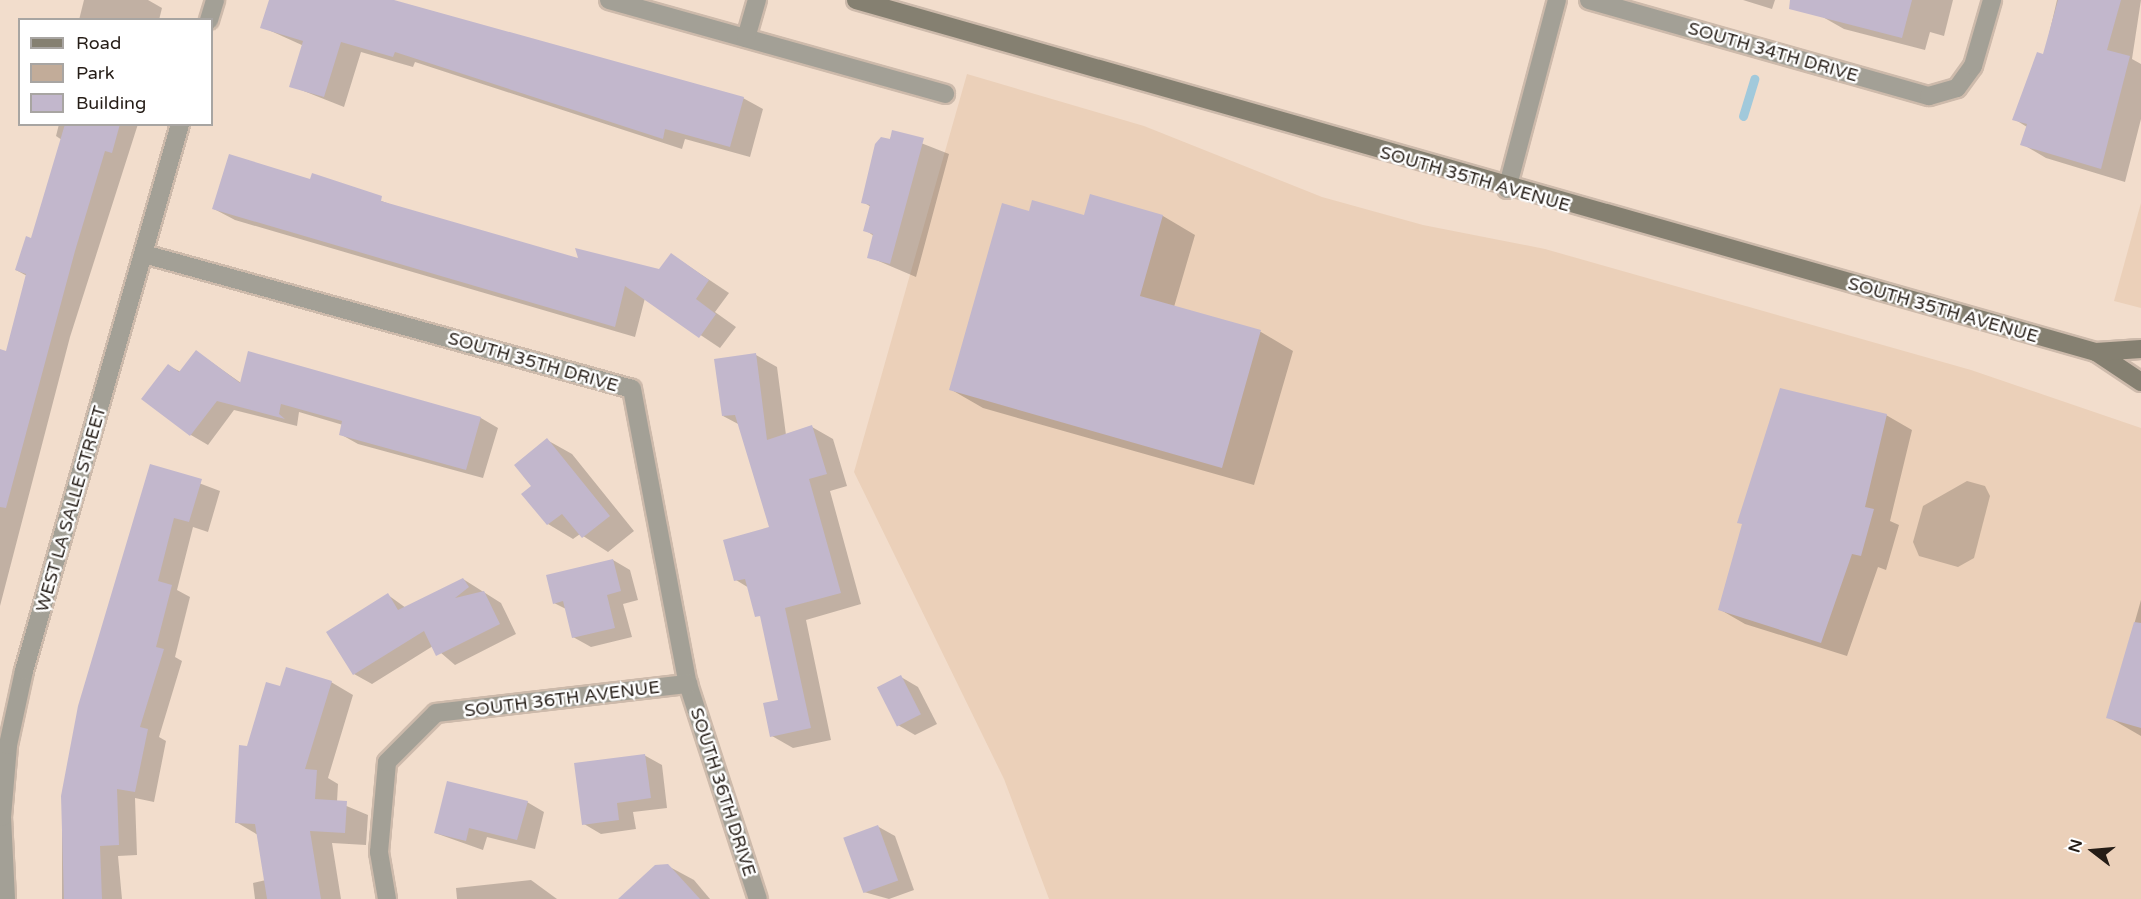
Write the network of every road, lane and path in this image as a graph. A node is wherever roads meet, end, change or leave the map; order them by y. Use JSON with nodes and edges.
{"nodes":[{"id":1,"x":215,"y":0,"type":"edge"},
{"id":2,"x":609,"y":0,"type":"edge"},
{"id":3,"x":757,"y":0,"type":"edge"},
{"id":4,"x":855,"y":0,"type":"edge"},
{"id":5,"x":1557,"y":0,"type":"edge"},
{"id":6,"x":1589,"y":0,"type":"edge"},
{"id":7,"x":1992,"y":0,"type":"edge"},
{"id":8,"x":210,"y":18,"type":"edge"},
{"id":9,"x":746,"y":38,"type":"junction"},
{"id":10,"x":945,"y":94,"type":"dead end"},
{"id":11,"x":179,"y":126,"type":"edge"},
{"id":12,"x":1507,"y":189,"type":"junction"},
{"id":13,"x":144,"y":254,"type":"junction"},
{"id":14,"x":2141,"y":349,"type":"edge"},
{"id":15,"x":2096,"y":352,"type":"junction"},
{"id":16,"x":2141,"y":382,"type":"edge"},
{"id":17,"x":688,"y":684,"type":"junction"},
{"id":18,"x":6,"y":899,"type":"edge"},
{"id":19,"x":387,"y":899,"type":"edge"},
{"id":20,"x":758,"y":899,"type":"edge"}],
"edges":[{"from":1,"to":8,"type":"street"},
{"from":2,"to":9,"type":"street"},
{"from":3,"to":9,"type":"street"},
{"from":4,"to":12,"type":"main road","name":"SOUTH 35TH AVENUE"},
{"from":5,"to":12,"type":"street"},
{"from":6,"to":7,"type":"street","name":"SOUTH 34TH DRIVE"},
{"from":9,"to":10,"type":"street"},
{"from":11,"to":13,"type":"street","name":"WEST LA SALLE STREET"},
{"from":12,"to":15,"type":"main road","name":"SOUTH 35TH AVENUE"},
{"from":13,"to":17,"type":"street","name":"SOUTH 35TH DRIVE"},
{"from":13,"to":18,"type":"street","name":"WEST LA SALLE STREET"},
{"from":14,"to":15,"type":"main road","name":"SOUTH 35TH AVENUE"},
{"from":15,"to":16,"type":"main road","name":"SOUTH 35TH AVENUE"},
{"from":17,"to":19,"type":"street","name":"SOUTH 36TH AVENUE"},
{"from":17,"to":20,"type":"street","name":"SOUTH 36TH DRIVE"}]}
